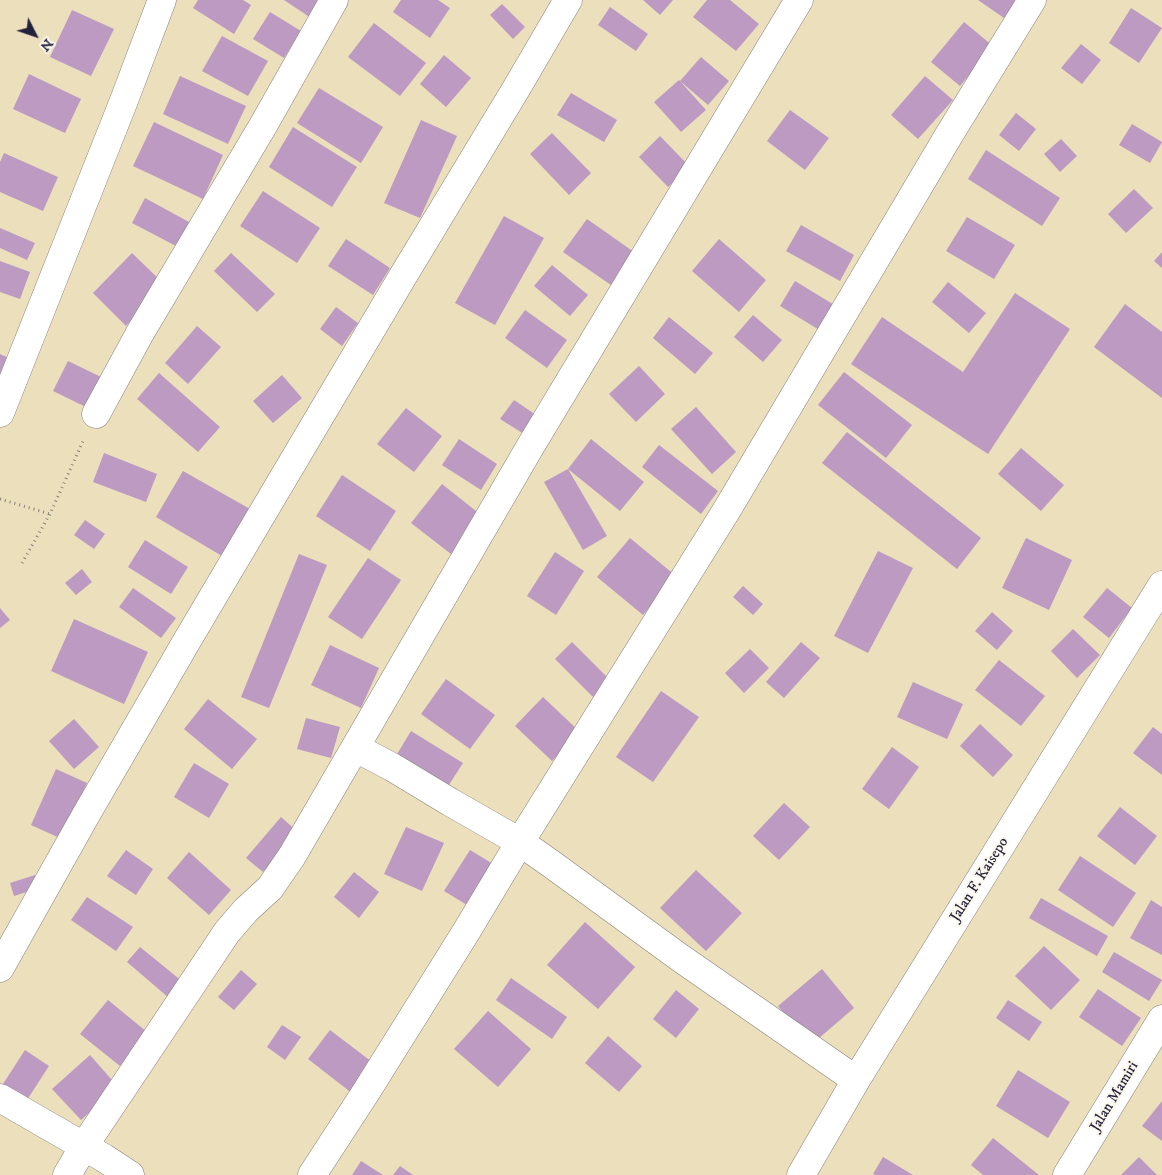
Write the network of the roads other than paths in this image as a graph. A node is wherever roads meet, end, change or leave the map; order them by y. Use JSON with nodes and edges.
{"nodes":[{"id":1,"x":162,"y":0,"type":"edge"},
{"id":2,"x":334,"y":0,"type":"edge"},
{"id":3,"x":568,"y":0,"type":"edge"},
{"id":4,"x":799,"y":0,"type":"edge"},
{"id":5,"x":1032,"y":0,"type":"edge"},
{"id":6,"x":0,"y":413,"type":"edge"},
{"id":7,"x":96,"y":414,"type":"road end"},
{"id":8,"x":1162,"y":585,"type":"edge"},
{"id":9,"x":356,"y":748,"type":"junction"},
{"id":10,"x":520,"y":842,"type":"junction"},
{"id":11,"x":0,"y":968,"type":"edge"},
{"id":12,"x":1162,"y":1019,"type":"edge"},
{"id":13,"x":856,"y":1080,"type":"junction"},
{"id":14,"x":0,"y":1098,"type":"edge"},
{"id":15,"x":84,"y":1146,"type":"junction"},
{"id":16,"x":67,"y":1175,"type":"edge"},
{"id":17,"x":130,"y":1175,"type":"edge"},
{"id":18,"x":312,"y":1175,"type":"edge"},
{"id":19,"x":801,"y":1175,"type":"edge"},
{"id":20,"x":1067,"y":1175,"type":"edge"}],
"edges":[{"from":1,"to":6,"type":"street"},
{"from":2,"to":7,"type":"street"},
{"from":3,"to":11,"type":"street"},
{"from":4,"to":9,"type":"street"},
{"from":5,"to":10,"type":"street"},
{"from":8,"to":13,"type":"street","name":"Jalan F. Kaisepo"},
{"from":9,"to":10,"type":"street"},
{"from":9,"to":15,"type":"street"},
{"from":10,"to":13,"type":"street"},
{"from":10,"to":18,"type":"street"},
{"from":12,"to":20,"type":"street","name":"Jalan Mamiri"},
{"from":13,"to":19,"type":"street","name":"Jalan F. Kaisepo"},
{"from":14,"to":15,"type":"street"},
{"from":15,"to":16,"type":"street"},
{"from":15,"to":17,"type":"street"}]}
